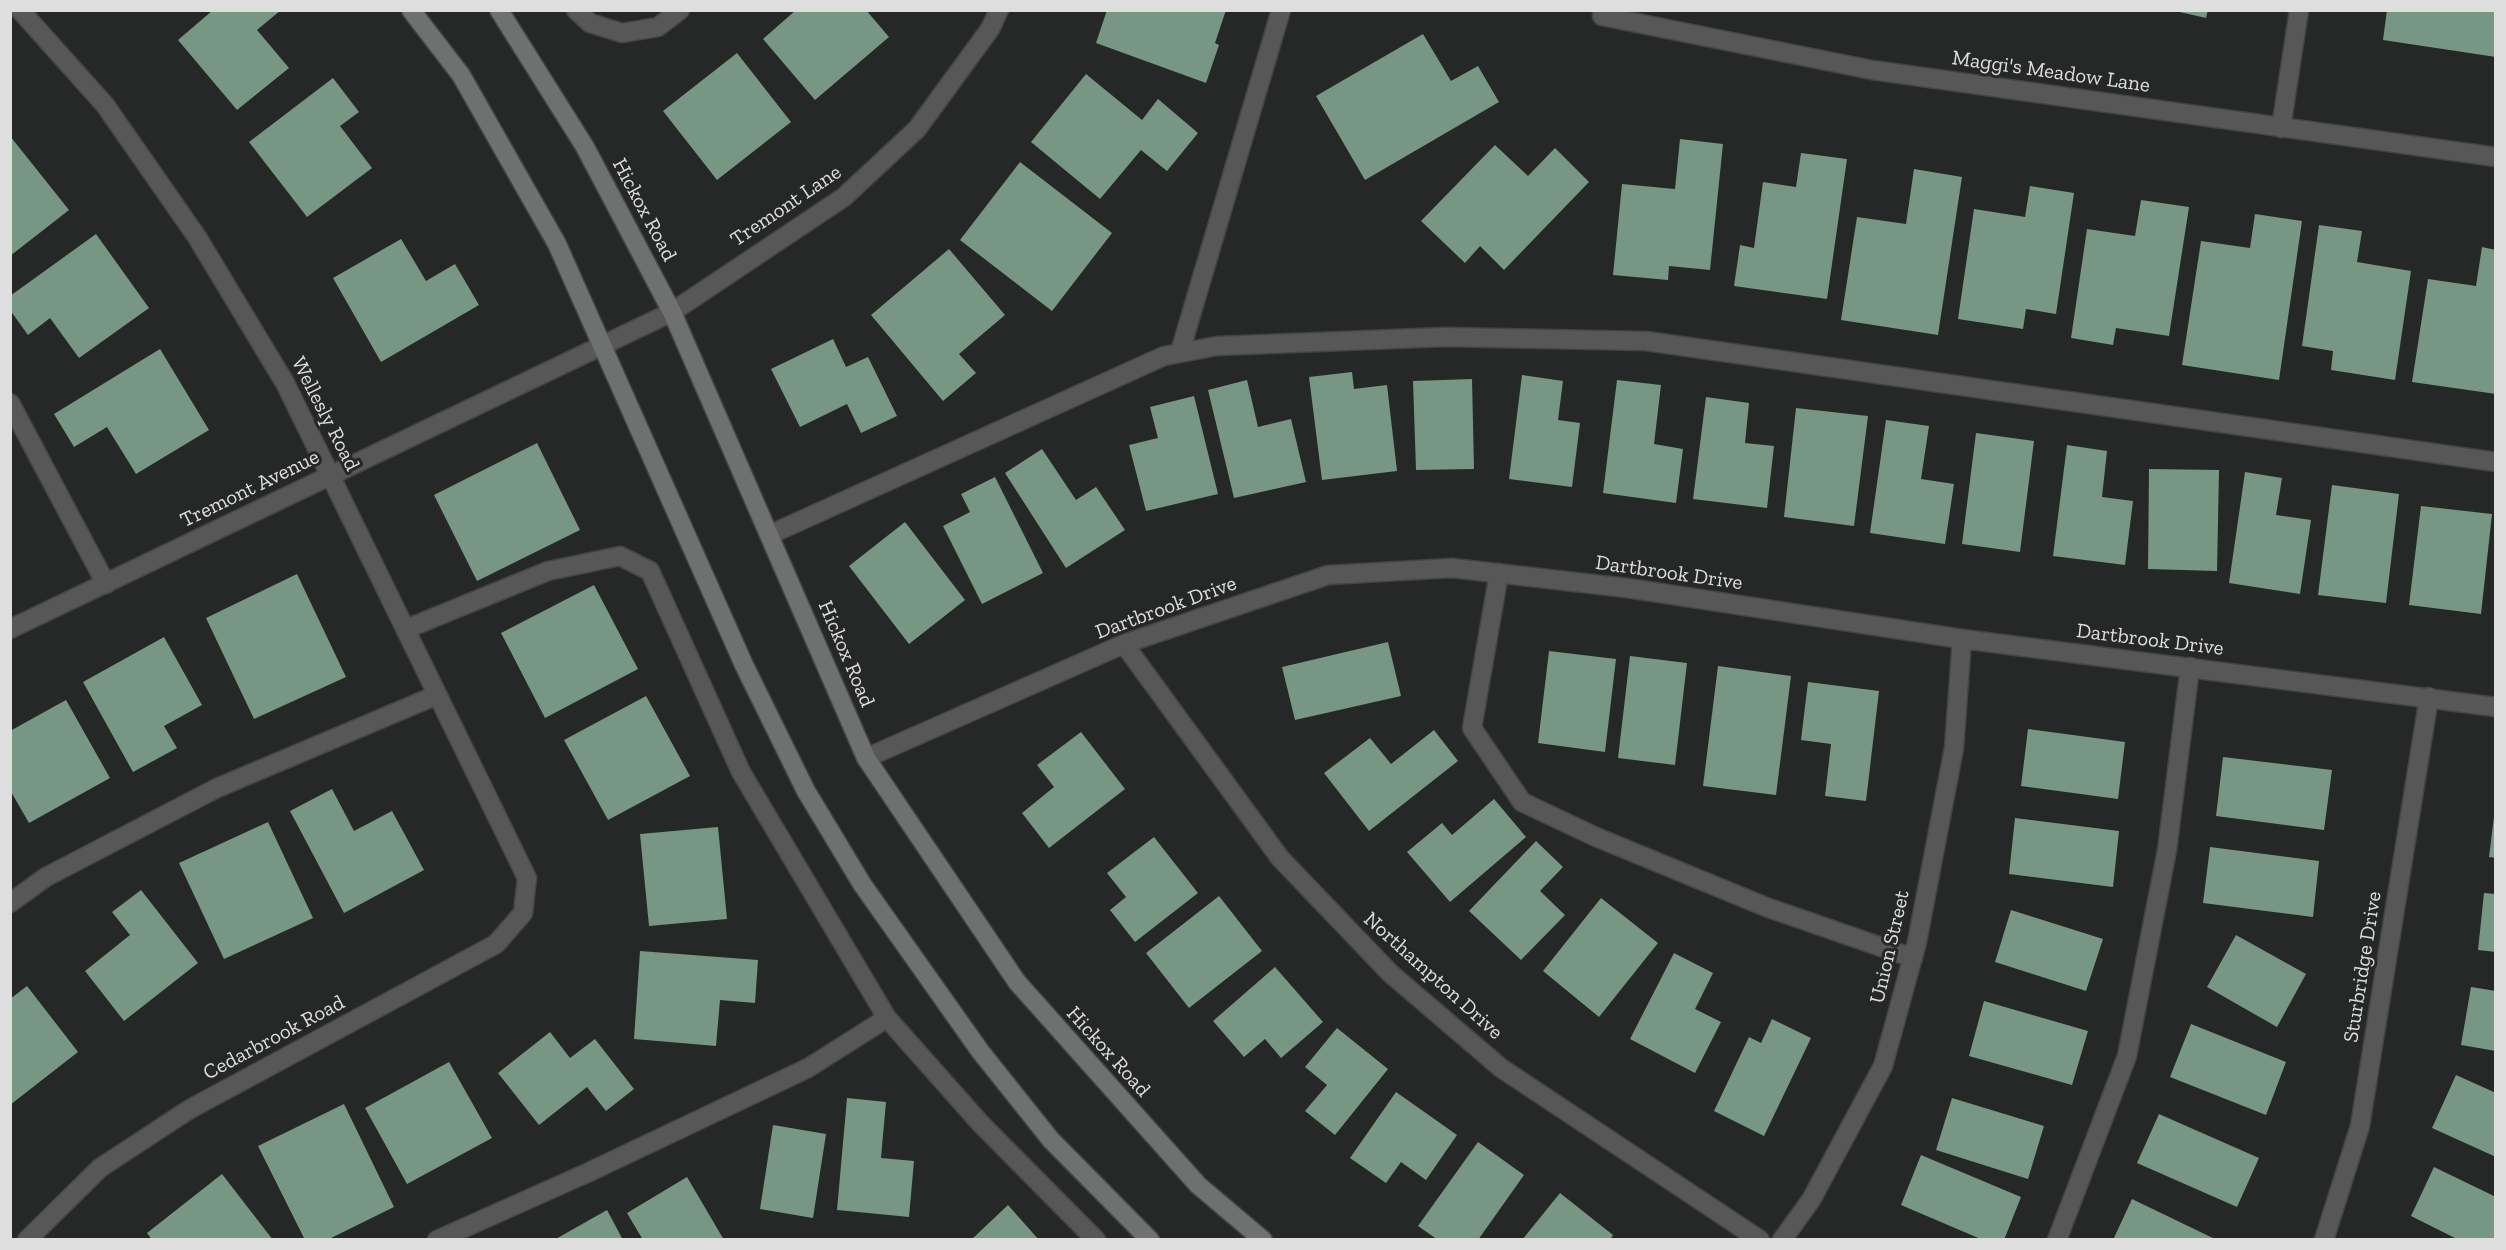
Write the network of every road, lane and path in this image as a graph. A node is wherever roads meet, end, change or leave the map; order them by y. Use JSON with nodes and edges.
{"nodes":[{"id":1,"x":20,"y":10,"type":"edge"},
{"id":2,"x":411,"y":10,"type":"edge"},
{"id":3,"x":499,"y":10,"type":"edge"},
{"id":4,"x":576,"y":10,"type":"edge"},
{"id":5,"x":680,"y":10,"type":"edge"},
{"id":6,"x":999,"y":10,"type":"edge"},
{"id":7,"x":1281,"y":10,"type":"edge"},
{"id":8,"x":2300,"y":10,"type":"edge"},
{"id":9,"x":1603,"y":13,"type":"edge"},
{"id":10,"x":2281,"y":128,"type":"junction"},
{"id":11,"x":2496,"y":157,"type":"edge"},
{"id":12,"x":672,"y":312,"type":"junction"},
{"id":13,"x":602,"y":346,"type":"junction"},
{"id":14,"x":1180,"y":352,"type":"junction"},
{"id":15,"x":10,"y":404,"type":"edge"},
{"id":16,"x":2496,"y":462,"type":"edge"},
{"id":17,"x":331,"y":475,"type":"junction"},
{"id":18,"x":769,"y":535,"type":"junction"},
{"id":19,"x":1499,"y":573,"type":"junction"},
{"id":20,"x":106,"y":584,"type":"junction"},
{"id":21,"x":10,"y":629,"type":"edge"},
{"id":22,"x":406,"y":629,"type":"junction"},
{"id":23,"x":1962,"y":639,"type":"junction"},
{"id":24,"x":1124,"y":644,"type":"junction"},
{"id":25,"x":2190,"y":667,"type":"junction"},
{"id":26,"x":437,"y":695,"type":"junction"},
{"id":27,"x":2429,"y":698,"type":"junction"},
{"id":28,"x":2496,"y":707,"type":"edge"},
{"id":29,"x":866,"y":758,"type":"junction"},
{"id":30,"x":527,"y":878,"type":"joint"},
{"id":31,"x":10,"y":903,"type":"edge"},
{"id":32,"x":1913,"y":958,"type":"junction"},
{"id":33,"x":887,"y":1018,"type":"junction"},
{"id":34,"x":27,"y":1239,"type":"edge"},
{"id":35,"x":437,"y":1239,"type":"edge"},
{"id":36,"x":1096,"y":1239,"type":"edge"},
{"id":37,"x":1150,"y":1239,"type":"edge"},
{"id":38,"x":1263,"y":1239,"type":"edge"},
{"id":39,"x":1760,"y":1239,"type":"edge"},
{"id":40,"x":1782,"y":1239,"type":"edge"},
{"id":41,"x":2056,"y":1239,"type":"edge"},
{"id":42,"x":2324,"y":1239,"type":"edge"}],
"edges":[{"from":1,"to":17,"type":"street","name":"Wellesly Road"},
{"from":2,"to":13,"type":"street"},
{"from":3,"to":12,"type":"street","name":"Hickox Road"},
{"from":4,"to":5,"type":"street"},
{"from":6,"to":12,"type":"street","name":"Tremont Lane"},
{"from":7,"to":14,"type":"street"},
{"from":8,"to":10,"type":"street"},
{"from":9,"to":10,"type":"street","name":"Maggi's Meadow Lane"},
{"from":10,"to":11,"type":"street","name":"Maggi's Meadow Lane"},
{"from":12,"to":13,"type":"street","name":"Tremont Avenue"},
{"from":12,"to":18,"type":"street","name":"Hickox Road"},
{"from":13,"to":17,"type":"street","name":"Tremont Avenue"},
{"from":13,"to":37,"type":"street"},
{"from":14,"to":16,"type":"street"},
{"from":14,"to":18,"type":"street"},
{"from":15,"to":20,"type":"street"},
{"from":17,"to":20,"type":"street","name":"Tremont Avenue"},
{"from":17,"to":22,"type":"street","name":"Wellesly Road"},
{"from":18,"to":29,"type":"street","name":"Hickox Road"},
{"from":19,"to":23,"type":"street","name":"Dartbrook Drive"},
{"from":19,"to":24,"type":"street","name":"Dartbrook Drive"},
{"from":19,"to":32,"type":"street"},
{"from":20,"to":21,"type":"street","name":"Tremont Avenue"},
{"from":22,"to":26,"type":"street","name":"Wellesly Road"},
{"from":22,"to":33,"type":"street"},
{"from":23,"to":25,"type":"street","name":"Dartbrook Drive"},
{"from":23,"to":32,"type":"street","name":"Union Street"},
{"from":24,"to":29,"type":"street","name":"Dartbrook Drive"},
{"from":24,"to":39,"type":"street","name":"Northampton Drive"},
{"from":25,"to":27,"type":"street","name":"Dartbrook Drive"},
{"from":25,"to":41,"type":"street"},
{"from":26,"to":30,"type":"street","name":"Wellesly Road"},
{"from":26,"to":31,"type":"street"},
{"from":27,"to":28,"type":"street","name":"Dartbrook Drive"},
{"from":27,"to":42,"type":"street","name":"Sturbridge Drive"},
{"from":29,"to":38,"type":"street","name":"Hickox Road"},
{"from":30,"to":34,"type":"street","name":"Cedarbrook Road"},
{"from":32,"to":40,"type":"street","name":"Union Street"},
{"from":33,"to":35,"type":"street"},
{"from":33,"to":36,"type":"street"}]}
